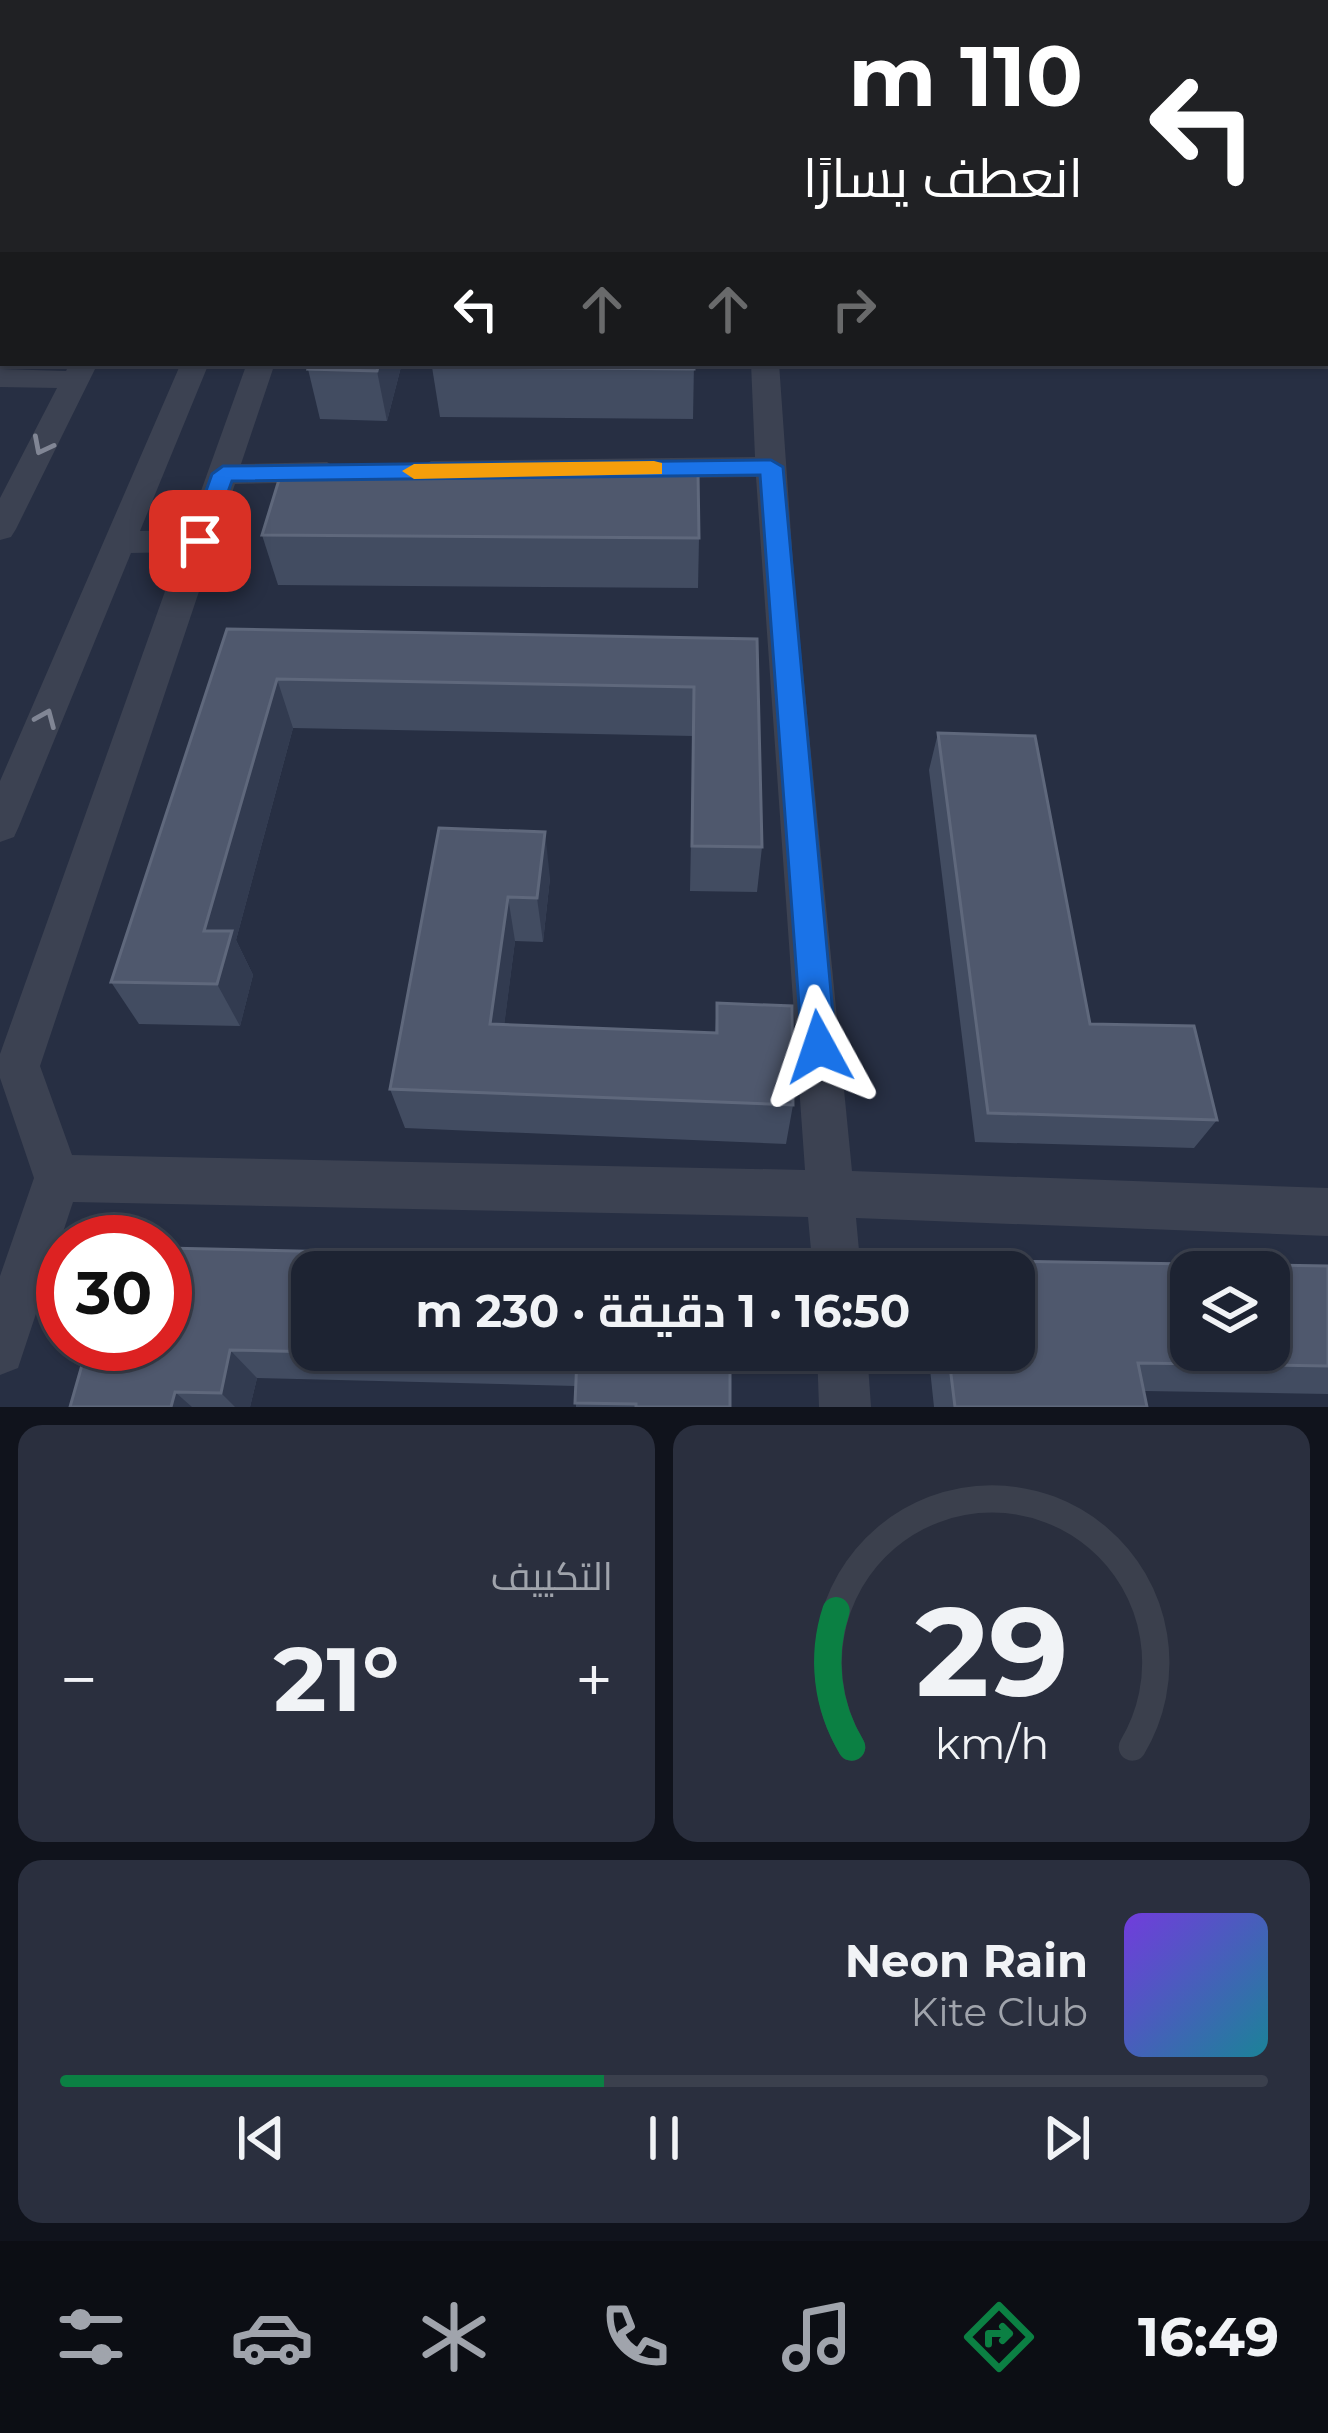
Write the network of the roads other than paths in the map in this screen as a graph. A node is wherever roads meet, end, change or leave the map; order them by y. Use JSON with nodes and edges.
{"nodes":[{"id":1,"x":194,"y":366,"type":"edge"},
{"id":2,"x":260,"y":366,"type":"edge"},
{"id":3,"x":765,"y":366,"type":"edge"},
{"id":4,"x":80,"y":371,"type":"edge"},
{"id":5,"x":0,"y":379,"type":"edge"},
{"id":6,"x":771,"y":467,"type":"junction"},
{"id":7,"x":223,"y":474,"type":"junction"},
{"id":8,"x":0,"y":529,"type":"edge"},
{"id":9,"x":200,"y":541,"type":"junction"},
{"id":10,"x":122,"y":542,"type":"junction"},
{"id":11,"x":0,"y":826,"type":"edge"},
{"id":12,"x":56,"y":1178,"type":"junction"},
{"id":13,"x":833,"y":1194,"type":"junction"},
{"id":14,"x":1328,"y":1212,"type":"edge"},
{"id":15,"x":836,"y":1251,"type":"edge"},
{"id":16,"x":0,"y":1350,"type":"edge"},
{"id":17,"x":843,"y":1371,"type":"edge"},
{"id":18,"x":845,"y":1407,"type":"edge"}],
"edges":[{"from":1,"to":10,"type":"street"},
{"from":2,"to":7,"type":"street"},
{"from":3,"to":6,"type":"street"},
{"from":4,"to":5,"type":"street"},
{"from":4,"to":8,"type":"street","one_way":true},
{"from":6,"to":7,"type":"street"},
{"from":6,"to":13,"type":"street"},
{"from":7,"to":9,"type":"street"},
{"from":9,"to":10,"type":"street"},
{"from":9,"to":12,"type":"street"},
{"from":11,"to":10,"type":"street","one_way":true},
{"from":12,"to":13,"type":"street"},
{"from":12,"to":16,"type":"street"},
{"from":13,"to":14,"type":"street"},
{"from":13,"to":15,"type":"street"},
{"from":17,"to":18,"type":"street"}]}
